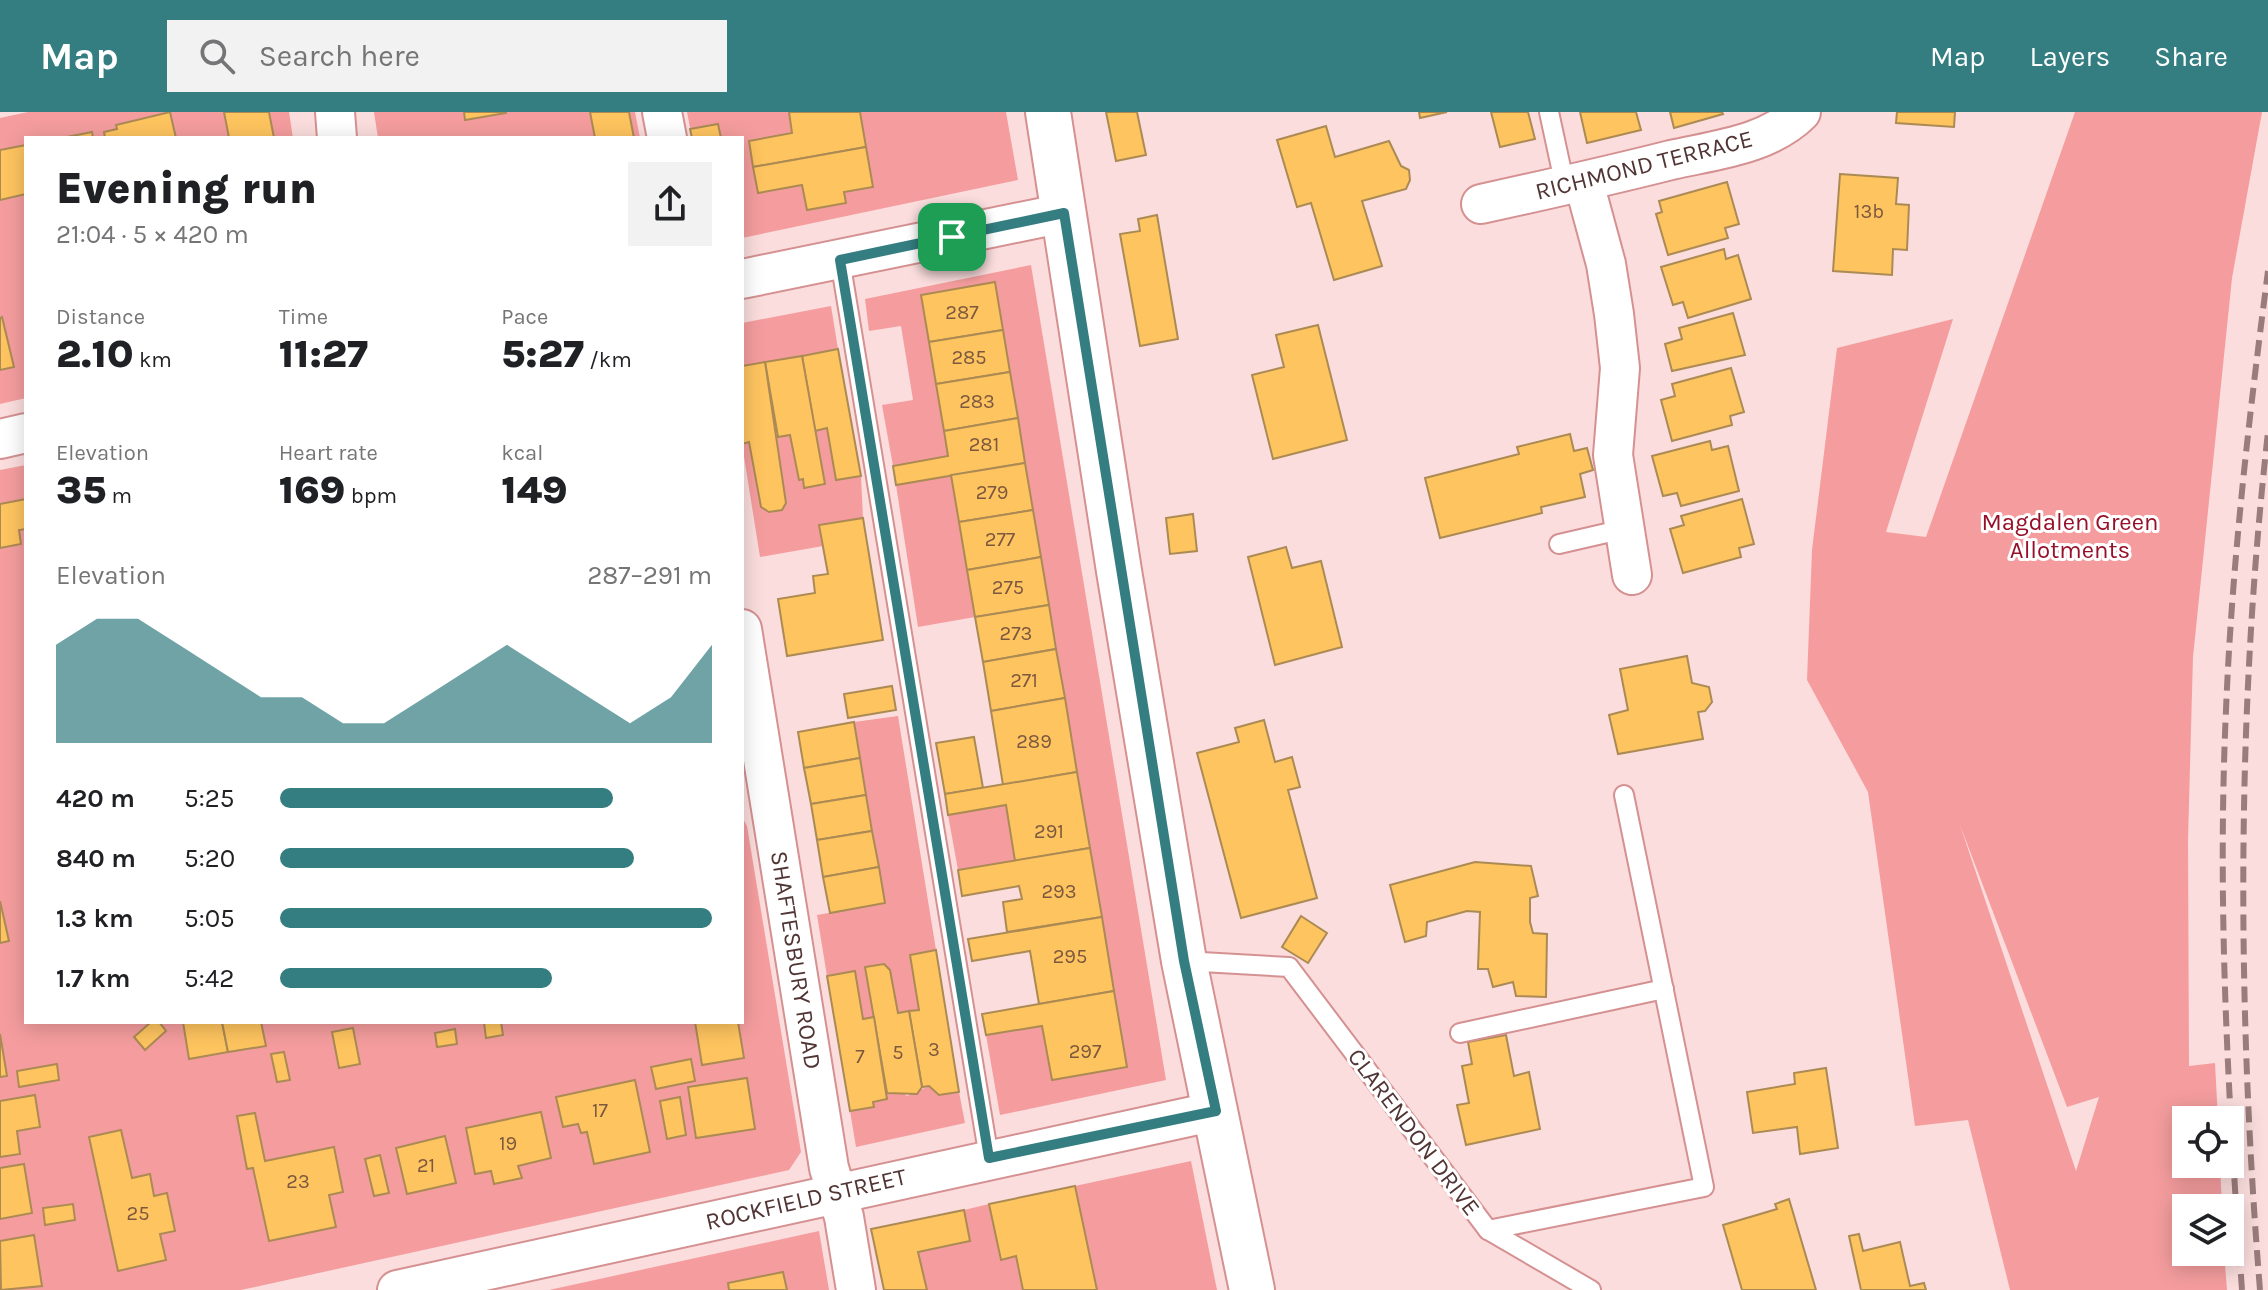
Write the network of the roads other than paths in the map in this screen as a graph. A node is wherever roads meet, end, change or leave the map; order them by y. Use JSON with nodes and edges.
{"nodes":[{"id":1,"x":335,"y":112,"type":"edge"},
{"id":2,"x":662,"y":112,"type":"edge"},
{"id":3,"x":1048,"y":112,"type":"edge"},
{"id":4,"x":1549,"y":112,"type":"edge"},
{"id":5,"x":1801,"y":112,"type":"edge"},
{"id":6,"x":337,"y":136,"type":"edge"},
{"id":7,"x":667,"y":136,"type":"edge"},
{"id":8,"x":1574,"y":184,"type":"junction"},
{"id":9,"x":1481,"y":204,"type":"dead end"},
{"id":10,"x":1064,"y":213,"type":"junction"},
{"id":11,"x":840,"y":260,"type":"junction"},
{"id":12,"x":744,"y":279,"type":"edge"},
{"id":13,"x":24,"y":433,"type":"edge"},
{"id":14,"x":0,"y":439,"type":"edge"},
{"id":15,"x":1624,"y":529,"type":"junction"},
{"id":16,"x":1559,"y":544,"type":"dead end"},
{"id":17,"x":1632,"y":575,"type":"dead end"},
{"id":18,"x":744,"y":652,"type":"edge"},
{"id":19,"x":754,"y":769,"type":"edge"},
{"id":20,"x":1624,"y":795,"type":"dead end"},
{"id":21,"x":1184,"y":961,"type":"junction"},
{"id":22,"x":1664,"y":989,"type":"junction"},
{"id":23,"x":1460,"y":1033,"type":"dead end"},
{"id":24,"x":1216,"y":1111,"type":"junction"},
{"id":25,"x":989,"y":1158,"type":"junction"},
{"id":26,"x":837,"y":1192,"type":"junction"},
{"id":27,"x":1488,"y":1230,"type":"junction"},
{"id":28,"x":481,"y":1281,"type":"edge"},
{"id":29,"x":397,"y":1290,"type":"edge"},
{"id":30,"x":856,"y":1290,"type":"edge"},
{"id":31,"x":1252,"y":1290,"type":"edge"},
{"id":32,"x":1591,"y":1290,"type":"edge"}],
"edges":[{"from":1,"to":6,"type":"street"},
{"from":2,"to":7,"type":"street"},
{"from":3,"to":10,"type":"street"},
{"from":4,"to":8,"type":"lane"},
{"from":5,"to":8,"type":"street","name":"RICHMOND TERRACE"},
{"from":8,"to":9,"type":"street","name":"RICHMOND TERRACE"},
{"from":8,"to":15,"type":"street"},
{"from":10,"to":11,"type":"street"},
{"from":10,"to":21,"type":"street"},
{"from":11,"to":12,"type":"street"},
{"from":11,"to":25,"type":"lane"},
{"from":13,"to":14,"type":"street"},
{"from":15,"to":16,"type":"lane"},
{"from":15,"to":17,"type":"street"},
{"from":18,"to":19,"type":"street","name":"SHAFTESBURY ROAD"},
{"from":19,"to":26,"type":"street","name":"SHAFTESBURY ROAD"},
{"from":20,"to":22,"type":"lane","name":"CLARENDON DRIVE"},
{"from":21,"to":24,"type":"street"},
{"from":21,"to":27,"type":"lane","name":"CLARENDON DRIVE"},
{"from":22,"to":23,"type":"lane"},
{"from":22,"to":27,"type":"lane","name":"CLARENDON DRIVE"},
{"from":24,"to":25,"type":"street","name":"ROCKFIELD STREET"},
{"from":24,"to":31,"type":"street"},
{"from":25,"to":26,"type":"street","name":"ROCKFIELD STREET"},
{"from":26,"to":28,"type":"street","name":"ROCKFIELD STREET"},
{"from":26,"to":30,"type":"street","name":"SHAFTESBURY ROAD"},
{"from":27,"to":32,"type":"lane"},
{"from":28,"to":29,"type":"street","name":"ROCKFIELD STREET"}]}
